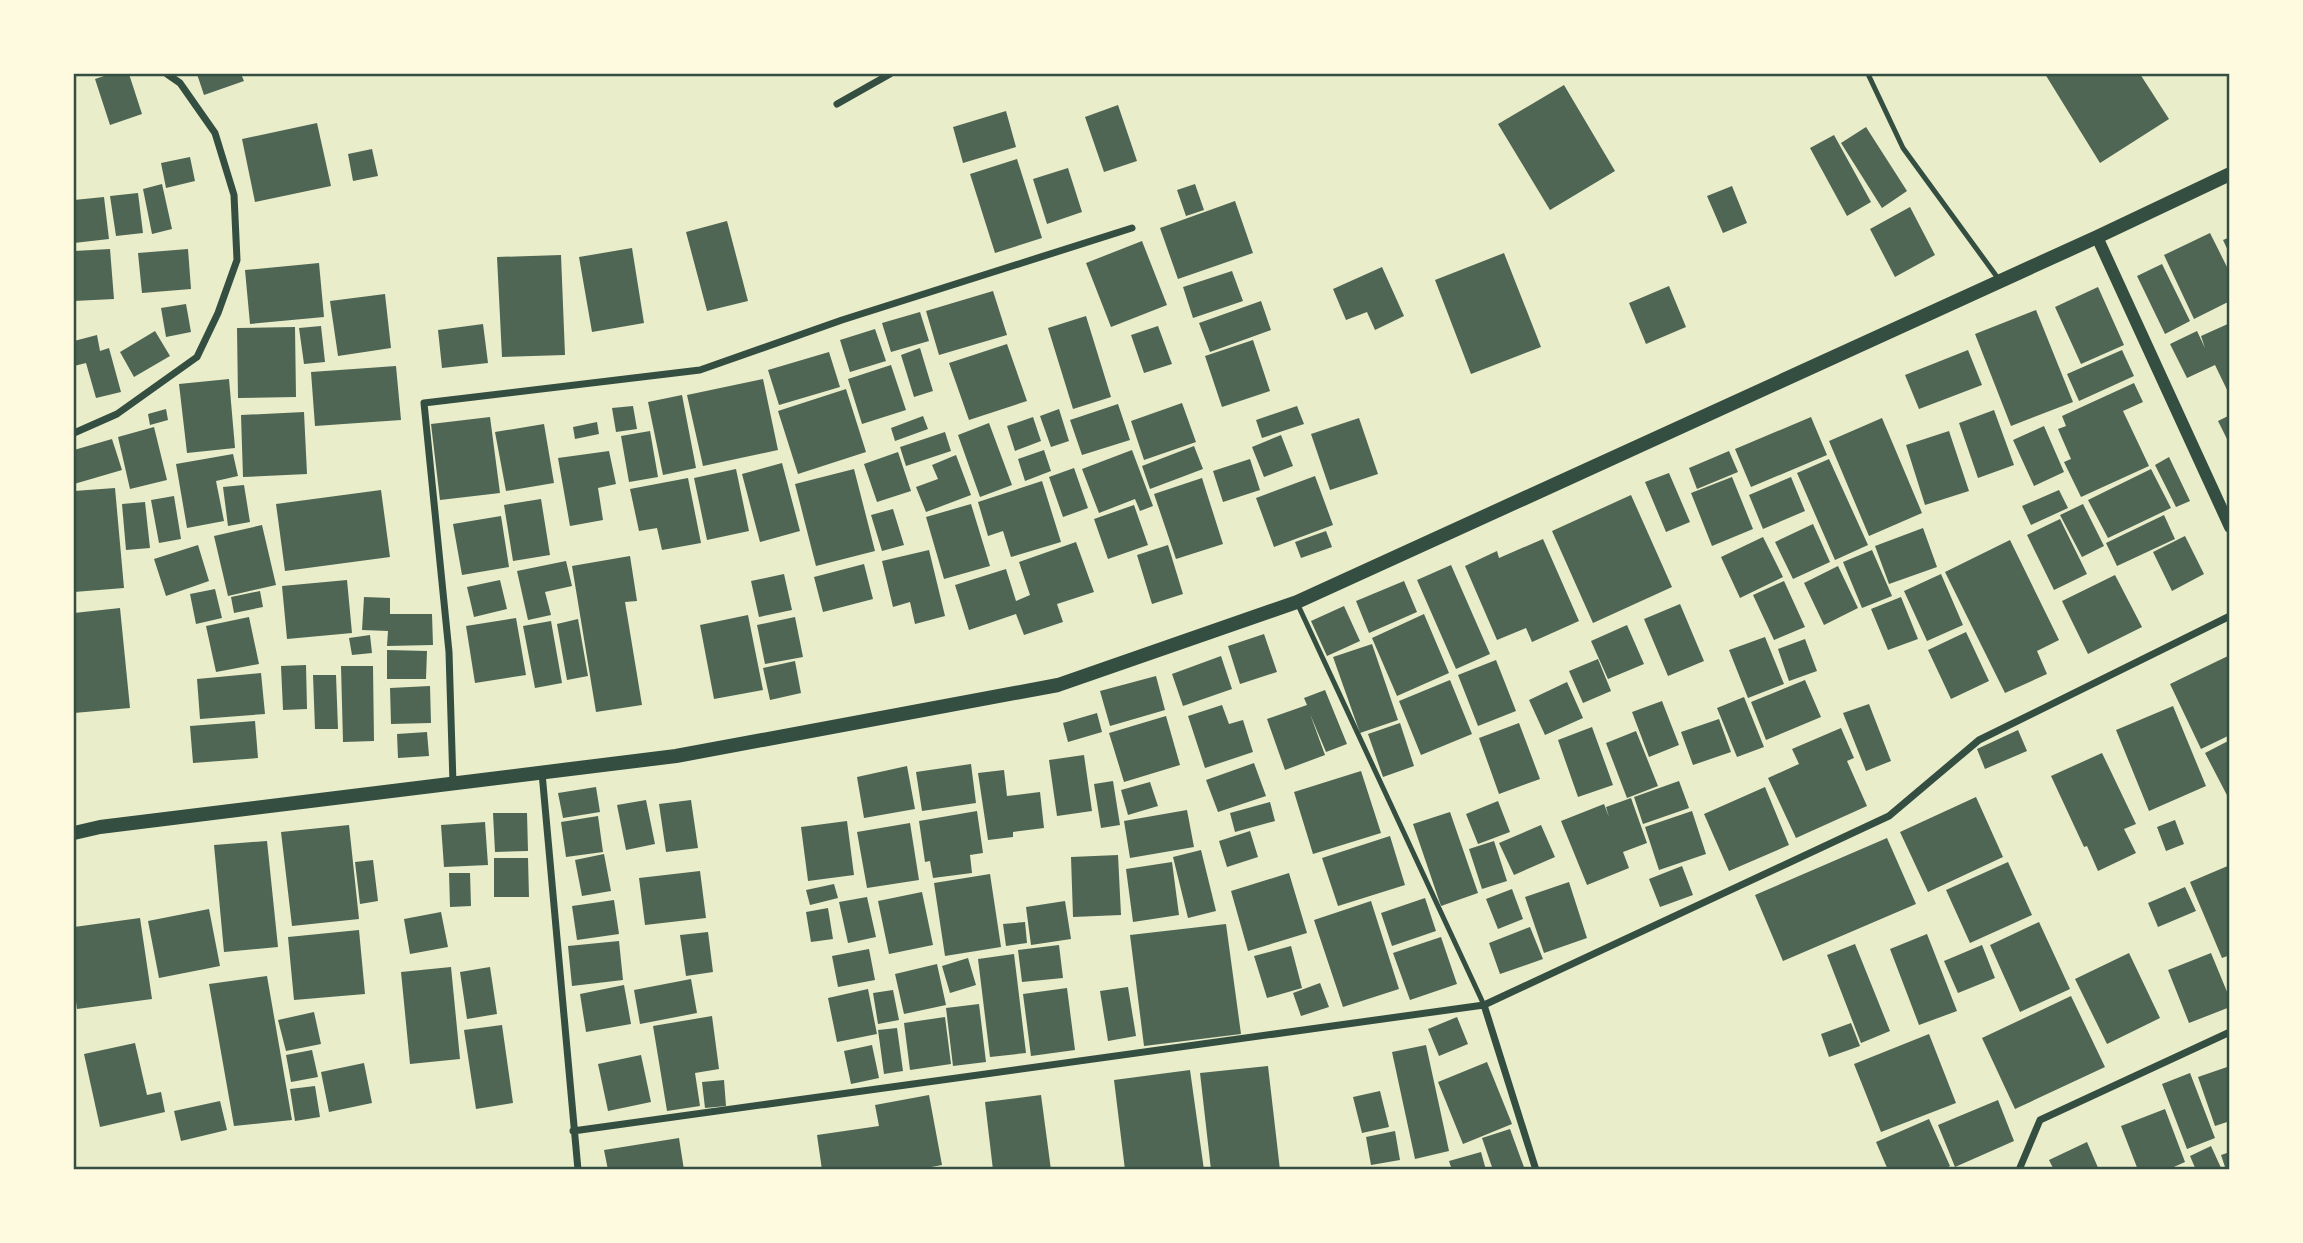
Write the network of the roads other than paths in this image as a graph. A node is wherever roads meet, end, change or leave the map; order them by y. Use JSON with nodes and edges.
{"nodes":[{"id":1,"x":167,"y":74,"type":"edge"},
{"id":2,"x":890,"y":74,"type":"edge"},
{"id":3,"x":1868,"y":74,"type":"edge"},
{"id":4,"x":837,"y":104,"type":"dead end"},
{"id":5,"x":2230,"y":174,"type":"edge"},
{"id":6,"x":1132,"y":228,"type":"dead end"},
{"id":7,"x":2097,"y":237,"type":"junction"},
{"id":8,"x":2000,"y":281,"type":"junction"},
{"id":9,"x":74,"y":433,"type":"edge"},
{"id":10,"x":2230,"y":527,"type":"edge"},
{"id":11,"x":1297,"y":602,"type":"junction"},
{"id":12,"x":2230,"y":616,"type":"edge"},
{"id":13,"x":542,"y":772,"type":"junction"},
{"id":14,"x":453,"y":783,"type":"junction"},
{"id":15,"x":74,"y":833,"type":"edge"},
{"id":16,"x":1484,"y":1005,"type":"junction"},
{"id":17,"x":2230,"y":1032,"type":"edge"},
{"id":18,"x":573,"y":1131,"type":"junction"},
{"id":19,"x":578,"y":1170,"type":"edge"},
{"id":20,"x":1536,"y":1170,"type":"edge"},
{"id":21,"x":2019,"y":1170,"type":"edge"}],
"edges":[{"from":1,"to":9,"type":"street"},
{"from":2,"to":4,"type":"street"},
{"from":3,"to":8,"type":"lane"},
{"from":5,"to":7,"type":"main road"},
{"from":6,"to":14,"type":"street"},
{"from":7,"to":8,"type":"main road"},
{"from":7,"to":10,"type":"street"},
{"from":8,"to":11,"type":"main road"},
{"from":11,"to":13,"type":"main road"},
{"from":11,"to":16,"type":"lane"},
{"from":12,"to":16,"type":"street"},
{"from":13,"to":14,"type":"main road"},
{"from":13,"to":18,"type":"street"},
{"from":14,"to":15,"type":"main road"},
{"from":16,"to":18,"type":"street"},
{"from":16,"to":20,"type":"street"},
{"from":17,"to":21,"type":"street"},
{"from":18,"to":19,"type":"street"}]}
